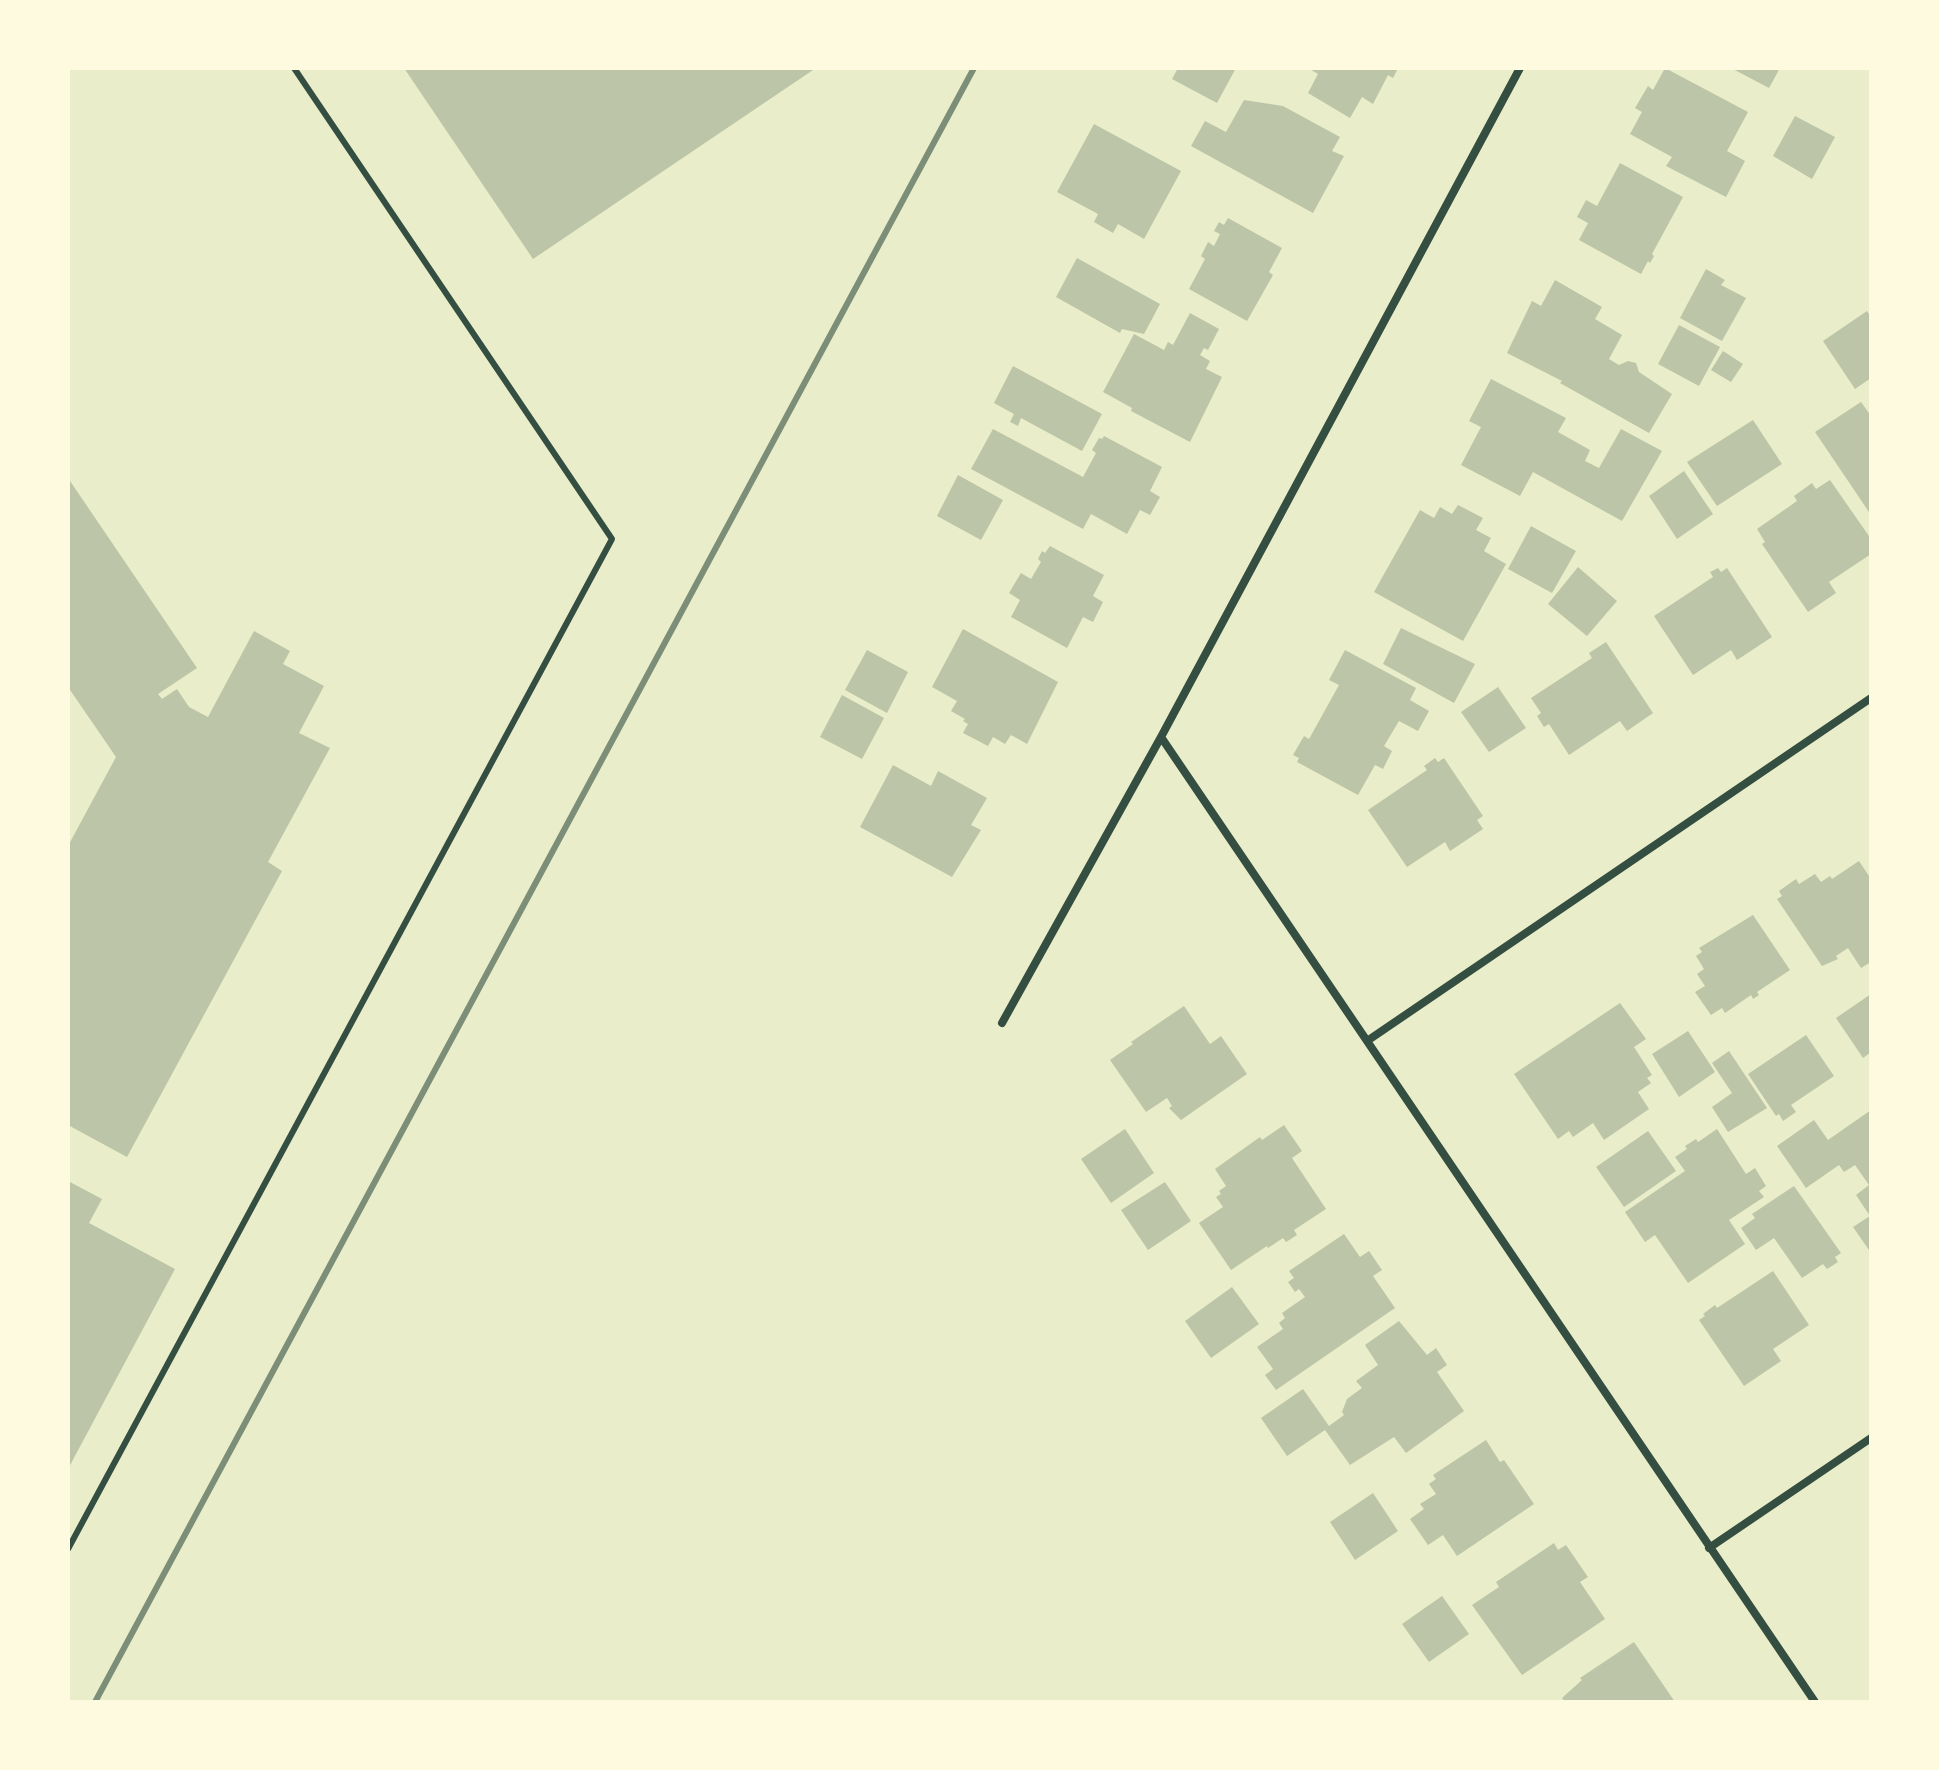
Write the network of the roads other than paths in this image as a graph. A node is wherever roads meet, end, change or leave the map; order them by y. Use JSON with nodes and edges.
{"nodes":[{"id":1,"x":294,"y":68,"type":"edge"},
{"id":2,"x":1520,"y":68,"type":"edge"},
{"id":3,"x":1871,"y":698,"type":"edge"},
{"id":4,"x":1161,"y":737,"type":"junction"},
{"id":5,"x":1002,"y":1023,"type":"dead end"},
{"id":6,"x":1367,"y":1041,"type":"junction"},
{"id":7,"x":1871,"y":1438,"type":"edge"},
{"id":8,"x":1709,"y":1548,"type":"junction"},
{"id":9,"x":68,"y":1549,"type":"edge"},
{"id":10,"x":1815,"y":1702,"type":"edge"}],
"edges":[{"from":1,"to":9,"type":"lane"},
{"from":2,"to":4,"type":"street"},
{"from":3,"to":6,"type":"street"},
{"from":4,"to":5,"type":"street"},
{"from":4,"to":6,"type":"street"},
{"from":6,"to":8,"type":"street"},
{"from":7,"to":8,"type":"street"},
{"from":8,"to":10,"type":"street"}]}
